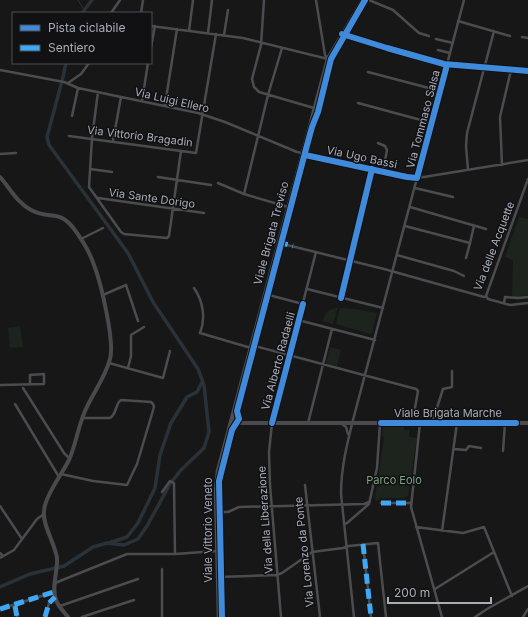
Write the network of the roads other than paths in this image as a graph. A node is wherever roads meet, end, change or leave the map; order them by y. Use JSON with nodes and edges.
{"nodes":[{"id":1,"x":120,"y":0,"type":"edge"},
{"id":2,"x":143,"y":0,"type":"edge"},
{"id":3,"x":193,"y":0,"type":"edge"},
{"id":4,"x":212,"y":0,"type":"edge"},
{"id":5,"x":264,"y":0,"type":"edge"},
{"id":6,"x":316,"y":0,"type":"edge"},
{"id":7,"x":363,"y":0,"type":"edge"},
{"id":8,"x":369,"y":0,"type":"edge"},
{"id":9,"x":464,"y":0,"type":"edge"},
{"id":10,"x":228,"y":10,"type":"dead end"},
{"id":11,"x":112,"y":12,"type":"edge"},
{"id":12,"x":141,"y":12,"type":"edge"},
{"id":13,"x":458,"y":21,"type":"junction"},
{"id":14,"x":153,"y":26,"type":"edge"},
{"id":15,"x":177,"y":29,"type":"junction"},
{"id":16,"x":189,"y":31,"type":"junction"},
{"id":17,"x":494,"y":31,"type":"junction"},
{"id":18,"x":208,"y":33,"type":"junction"},
{"id":19,"x":216,"y":34,"type":"junction"},
{"id":20,"x":342,"y":34,"type":"junction"},
{"id":21,"x":224,"y":35,"type":"junction"},
{"id":22,"x":152,"y":36,"type":"edge"},
{"id":23,"x":429,"y":36,"type":"dead end"},
{"id":24,"x":510,"y":36,"type":"dead end"},
{"id":25,"x":522,"y":37,"type":"dead end"},
{"id":26,"x":528,"y":38,"type":"edge"},
{"id":27,"x":436,"y":39,"type":"dead end"},
{"id":28,"x":261,"y":42,"type":"junction"},
{"id":29,"x":453,"y":43,"type":"junction"},
{"id":30,"x":282,"y":48,"type":"junction"},
{"id":31,"x":438,"y":50,"type":"dead end"},
{"id":32,"x":450,"y":53,"type":"junction"},
{"id":33,"x":328,"y":59,"type":"junction"},
{"id":34,"x":88,"y":64,"type":"edge"},
{"id":35,"x":148,"y":64,"type":"edge"},
{"id":36,"x":447,"y":65,"type":"junction"},
{"id":37,"x":484,"y":67,"type":"junction"},
{"id":38,"x":0,"y":70,"type":"edge"},
{"id":39,"x":511,"y":70,"type":"junction"},
{"id":40,"x":528,"y":71,"type":"edge"},
{"id":41,"x":368,"y":72,"type":"dead end"},
{"id":42,"x":68,"y":84,"type":"junction"},
{"id":43,"x":78,"y":88,"type":"junction"},
{"id":44,"x":440,"y":90,"type":"junction"},
{"id":45,"x":98,"y":92,"type":"junction"},
{"id":46,"x":268,"y":95,"type":"junction"},
{"id":47,"x":120,"y":97,"type":"junction"},
{"id":48,"x":142,"y":101,"type":"junction"},
{"id":49,"x":358,"y":103,"type":"dead end"},
{"id":50,"x":165,"y":106,"type":"junction"},
{"id":51,"x":314,"y":108,"type":"junction"},
{"id":52,"x":203,"y":114,"type":"junction"},
{"id":53,"x":72,"y":116,"type":"dead end"},
{"id":54,"x":432,"y":123,"type":"junction"},
{"id":55,"x":69,"y":136,"type":"dead end"},
{"id":56,"x":258,"y":136,"type":"junction"},
{"id":57,"x":92,"y":138,"type":"junction"},
{"id":58,"x":113,"y":141,"type":"junction"},
{"id":59,"x":378,"y":143,"type":"dead end"},
{"id":60,"x":181,"y":151,"type":"junction"},
{"id":61,"x":16,"y":153,"type":"dead end"},
{"id":62,"x":0,"y":154,"type":"edge"},
{"id":63,"x":302,"y":154,"type":"junction"},
{"id":64,"x":528,"y":160,"type":"edge"},
{"id":65,"x":502,"y":164,"type":"junction"},
{"id":66,"x":90,"y":168,"type":"junction"},
{"id":67,"x":372,"y":169,"type":"junction"},
{"id":68,"x":468,"y":170,"type":"junction"},
{"id":69,"x":112,"y":172,"type":"dead end"},
{"id":70,"x":383,"y":172,"type":"junction"},
{"id":71,"x":0,"y":177,"type":"edge"},
{"id":72,"x":158,"y":177,"type":"dead end"},
{"id":73,"x":417,"y":178,"type":"junction"},
{"id":74,"x":528,"y":179,"type":"edge"},
{"id":75,"x":177,"y":180,"type":"junction"},
{"id":76,"x":218,"y":183,"type":"dead end"},
{"id":77,"x":212,"y":185,"type":"dead end"},
{"id":78,"x":415,"y":188,"type":"junction"},
{"id":79,"x":244,"y":194,"type":"junction"},
{"id":80,"x":453,"y":197,"type":"dead end"},
{"id":81,"x":98,"y":198,"type":"junction"},
{"id":82,"x":410,"y":207,"type":"junction"},
{"id":83,"x":173,"y":208,"type":"junction"},
{"id":84,"x":288,"y":208,"type":"junction"},
{"id":85,"x":204,"y":213,"type":"dead end"},
{"id":86,"x":405,"y":226,"type":"junction"},
{"id":87,"x":474,"y":226,"type":"junction"},
{"id":88,"x":103,"y":228,"type":"dead end"},
{"id":89,"x":486,"y":229,"type":"dead end"},
{"id":90,"x":81,"y":239,"type":"junction"},
{"id":91,"x":278,"y":242,"type":"junction"},
{"id":92,"x":470,"y":243,"type":"junction"},
{"id":93,"x":316,"y":252,"type":"junction"},
{"id":94,"x":397,"y":256,"type":"junction"},
{"id":95,"x":466,"y":258,"type":"dead end"},
{"id":96,"x":351,"y":261,"type":"junction"},
{"id":97,"x":393,"y":272,"type":"junction"},
{"id":98,"x":464,"y":276,"type":"dead end"},
{"id":99,"x":194,"y":288,"type":"dead end"},
{"id":100,"x":307,"y":289,"type":"junction"},
{"id":101,"x":265,"y":294,"type":"junction"},
{"id":102,"x":102,"y":295,"type":"junction"},
{"id":103,"x":486,"y":296,"type":"junction"},
{"id":104,"x":528,"y":297,"type":"edge"},
{"id":105,"x":341,"y":298,"type":"junction"},
{"id":106,"x":504,"y":303,"type":"junction"},
{"id":107,"x":528,"y":303,"type":"edge"},
{"id":108,"x":303,"y":304,"type":"junction"},
{"id":109,"x":383,"y":308,"type":"junction"},
{"id":110,"x":298,"y":320,"type":"junction"},
{"id":111,"x":138,"y":321,"type":"dead end"},
{"id":112,"x":144,"y":327,"type":"dead end"},
{"id":113,"x":332,"y":329,"type":"junction"},
{"id":114,"x":375,"y":340,"type":"junction"},
{"id":115,"x":251,"y":346,"type":"junction"},
{"id":116,"x":170,"y":351,"type":"dead end"},
{"id":117,"x":289,"y":355,"type":"junction"},
{"id":118,"x":109,"y":363,"type":"junction"},
{"id":119,"x":323,"y":364,"type":"junction"},
{"id":120,"x":128,"y":368,"type":"junction"},
{"id":121,"x":452,"y":371,"type":"dead end"},
{"id":122,"x":365,"y":376,"type":"junction"},
{"id":123,"x":30,"y":384,"type":"junction"},
{"id":124,"x":0,"y":385,"type":"edge"},
{"id":125,"x":23,"y":388,"type":"dead end"},
{"id":126,"x":15,"y":404,"type":"dead end"},
{"id":127,"x":415,"y":408,"type":"dead end"},
{"id":128,"x":234,"y":413,"type":"junction"},
{"id":129,"x":83,"y":418,"type":"junction"},
{"id":130,"x":231,"y":421,"type":"junction"},
{"id":131,"x":239,"y":423,"type":"junction"},
{"id":132,"x":272,"y":423,"type":"junction"},
{"id":133,"x":308,"y":423,"type":"junction"},
{"id":134,"x":340,"y":423,"type":"junction"},
{"id":135,"x":352,"y":423,"type":"junction"},
{"id":136,"x":380,"y":423,"type":"junction"},
{"id":137,"x":420,"y":423,"type":"junction"},
{"id":138,"x":432,"y":423,"type":"junction"},
{"id":139,"x":457,"y":423,"type":"junction"},
{"id":140,"x":506,"y":423,"type":"junction"},
{"id":141,"x":528,"y":423,"type":"edge"},
{"id":142,"x":349,"y":436,"type":"junction"},
{"id":143,"x":454,"y":448,"type":"junction"},
{"id":144,"x":481,"y":448,"type":"dead end"},
{"id":145,"x":503,"y":451,"type":"dead end"},
{"id":146,"x":69,"y":458,"type":"junction"},
{"id":147,"x":60,"y":476,"type":"junction"},
{"id":148,"x":305,"y":485,"type":"dead end"},
{"id":149,"x":162,"y":492,"type":"dead end"},
{"id":150,"x":381,"y":503,"type":"dead end"},
{"id":151,"x":410,"y":503,"type":"junction"},
{"id":152,"x":342,"y":505,"type":"junction"},
{"id":153,"x":0,"y":506,"type":"edge"},
{"id":154,"x":307,"y":506,"type":"junction"},
{"id":155,"x":365,"y":506,"type":"junction"},
{"id":156,"x":272,"y":507,"type":"junction"},
{"id":157,"x":216,"y":512,"type":"junction"},
{"id":158,"x":44,"y":514,"type":"junction"},
{"id":159,"x":344,"y":524,"type":"junction"},
{"id":160,"x":416,"y":527,"type":"junction"},
{"id":161,"x":442,"y":531,"type":"junction"},
{"id":162,"x":22,"y":539,"type":"junction"},
{"id":163,"x":363,"y":544,"type":"junction"},
{"id":164,"x":346,"y":546,"type":"junction"},
{"id":165,"x":218,"y":551,"type":"junction"},
{"id":166,"x":312,"y":552,"type":"junction"},
{"id":167,"x":494,"y":552,"type":"junction"},
{"id":168,"x":0,"y":553,"type":"edge"},
{"id":169,"x":176,"y":554,"type":"junction"},
{"id":170,"x":2,"y":557,"type":"edge"},
{"id":171,"x":162,"y":569,"type":"dead end"},
{"id":172,"x":276,"y":575,"type":"junction"},
{"id":173,"x":218,"y":577,"type":"junction"},
{"id":174,"x":138,"y":579,"type":"dead end"},
{"id":175,"x":55,"y":583,"type":"junction"},
{"id":176,"x":528,"y":586,"type":"edge"},
{"id":177,"x":435,"y":589,"type":"junction"},
{"id":178,"x":54,"y":592,"type":"junction"},
{"id":179,"x":512,"y":596,"type":"junction"},
{"id":180,"x":55,"y":598,"type":"junction"},
{"id":181,"x":134,"y":600,"type":"dead end"},
{"id":182,"x":15,"y":606,"type":"junction"},
{"id":183,"x":60,"y":606,"type":"junction"},
{"id":184,"x":0,"y":609,"type":"edge"},
{"id":185,"x":528,"y":609,"type":"edge"},
{"id":186,"x":17,"y":617,"type":"edge"},
{"id":187,"x":45,"y":617,"type":"edge"},
{"id":188,"x":68,"y":617,"type":"edge"},
{"id":189,"x":82,"y":617,"type":"edge"},
{"id":190,"x":162,"y":617,"type":"edge"},
{"id":191,"x":219,"y":617,"type":"edge"},
{"id":192,"x":281,"y":617,"type":"edge"},
{"id":193,"x":320,"y":617,"type":"edge"},
{"id":194,"x":354,"y":617,"type":"edge"},
{"id":195,"x":370,"y":617,"type":"edge"},
{"id":196,"x":386,"y":617,"type":"edge"},
{"id":197,"x":442,"y":617,"type":"edge"},
{"id":198,"x":476,"y":617,"type":"edge"},
{"id":199,"x":523,"y":617,"type":"edge"}],
"edges":[{"from":1,"to":11,"type":"street"},
{"from":2,"to":12,"type":"street"},
{"from":3,"to":16,"type":"street"},
{"from":4,"to":18,"type":"street"},
{"from":5,"to":28,"type":"street"},
{"from":6,"to":33,"type":"street"},
{"from":7,"to":20,"type":"main road","name":"Viale Brigata Treviso"},
{"from":8,"to":23,"type":"street"},
{"from":9,"to":13,"type":"street","name":"Via Tommaso Salsa"},
{"from":10,"to":21,"type":"street"},
{"from":13,"to":17,"type":"street"},
{"from":13,"to":29,"type":"street","name":"Via Tommaso Salsa"},
{"from":14,"to":15,"type":"street"},
{"from":14,"to":22,"type":"street"},
{"from":15,"to":16,"type":"street"},
{"from":15,"to":50,"type":"street"},
{"from":16,"to":18,"type":"street"},
{"from":17,"to":24,"type":"street"},
{"from":17,"to":37,"type":"street"},
{"from":18,"to":19,"type":"street"},
{"from":19,"to":21,"type":"street"},
{"from":19,"to":52,"type":"street"},
{"from":20,"to":33,"type":"main road","name":"Viale Brigata Treviso"},
{"from":20,"to":36,"type":"street"},
{"from":21,"to":28,"type":"street"},
{"from":25,"to":26,"type":"street"},
{"from":27,"to":29,"type":"street"},
{"from":28,"to":30,"type":"street"},
{"from":28,"to":46,"type":"street"},
{"from":29,"to":32,"type":"street","name":"Via Tommaso Salsa"},
{"from":30,"to":33,"type":"street"},
{"from":30,"to":46,"type":"street"},
{"from":31,"to":32,"type":"street"},
{"from":32,"to":36,"type":"street","name":"Via Tommaso Salsa"},
{"from":33,"to":51,"type":"main road","name":"Viale Brigata Treviso"},
{"from":34,"to":42,"type":"street"},
{"from":35,"to":48,"type":"street"},
{"from":36,"to":37,"type":"street"},
{"from":36,"to":44,"type":"street","name":"Via Tommaso Salsa"},
{"from":37,"to":39,"type":"street"},
{"from":37,"to":68,"type":"street"},
{"from":38,"to":42,"type":"street","name":"Via Luigi Ellero"},
{"from":39,"to":40,"type":"street"},
{"from":39,"to":65,"type":"street"},
{"from":41,"to":44,"type":"street"},
{"from":42,"to":43,"type":"street","name":"Via Luigi Ellero"},
{"from":43,"to":45,"type":"street","name":"Via Luigi Ellero"},
{"from":43,"to":53,"type":"street"},
{"from":44,"to":54,"type":"street","name":"Via Tommaso Salsa"},
{"from":45,"to":47,"type":"street","name":"Via Luigi Ellero"},
{"from":45,"to":57,"type":"street"},
{"from":46,"to":51,"type":"street"},
{"from":46,"to":56,"type":"street"},
{"from":47,"to":48,"type":"street","name":"Via Luigi Ellero"},
{"from":47,"to":58,"type":"street"},
{"from":48,"to":50,"type":"street","name":"Via Luigi Ellero"},
{"from":49,"to":54,"type":"street"},
{"from":50,"to":52,"type":"street","name":"Via Luigi Ellero"},
{"from":51,"to":63,"type":"main road","name":"Viale Brigata Treviso"},
{"from":52,"to":56,"type":"street","name":"Via Luigi Ellero"},
{"from":52,"to":60,"type":"street","name":"Via Vittorio Bragadin"},
{"from":54,"to":73,"type":"street","name":"Via Tommaso Salsa"},
{"from":55,"to":57,"type":"street","name":"Via Vittorio Bragadin"},
{"from":56,"to":63,"type":"street","name":"Via Luigi Ellero"},
{"from":56,"to":79,"type":"street"},
{"from":57,"to":58,"type":"street","name":"Via Vittorio Bragadin"},
{"from":57,"to":66,"type":"street"},
{"from":58,"to":60,"type":"street","name":"Via Vittorio Bragadin"},
{"from":59,"to":70,"type":"street","name":"Via Ugo Bassi"},
{"from":60,"to":75,"type":"street"},
{"from":61,"to":62,"type":"street"},
{"from":63,"to":67,"type":"street","name":"Via Ugo Bassi"},
{"from":63,"to":84,"type":"main road","name":"Viale Brigata Treviso"},
{"from":64,"to":65,"type":"street","name":"Via Ugo Bassi"},
{"from":65,"to":68,"type":"street","name":"Via Ugo Bassi"},
{"from":66,"to":69,"type":"street"},
{"from":66,"to":81,"type":"street"},
{"from":67,"to":70,"type":"street","name":"Via Ugo Bassi"},
{"from":67,"to":96,"type":"street"},
{"from":68,"to":73,"type":"street","name":"Via Ugo Bassi"},
{"from":70,"to":73,"type":"street","name":"Via Ugo Bassi"},
{"from":71,"to":90,"type":"street"},
{"from":72,"to":75,"type":"street"},
{"from":73,"to":78,"type":"street","name":"Via Tommaso Salsa"},
{"from":74,"to":103,"type":"street","name":"Via delle Acquette"},
{"from":75,"to":77,"type":"street"},
{"from":75,"to":83,"type":"street"},
{"from":76,"to":79,"type":"street"},
{"from":78,"to":80,"type":"street"},
{"from":78,"to":82,"type":"street","name":"Via Tommaso Salsa"},
{"from":79,"to":84,"type":"street"},
{"from":81,"to":83,"type":"street","name":"Via Sante Dorigo"},
{"from":81,"to":83,"type":"street"},
{"from":82,"to":86,"type":"street","name":"Via Tommaso Salsa"},
{"from":82,"to":87,"type":"street"},
{"from":83,"to":85,"type":"street","name":"Via Sante Dorigo"},
{"from":84,"to":91,"type":"main road","name":"Viale Brigata Treviso"},
{"from":86,"to":92,"type":"street"},
{"from":86,"to":94,"type":"street","name":"Via Tommaso Salsa"},
{"from":87,"to":89,"type":"street"},
{"from":87,"to":92,"type":"street"},
{"from":88,"to":90,"type":"street"},
{"from":90,"to":102,"type":"street"},
{"from":91,"to":93,"type":"street","name":"Via delle Acquette"},
{"from":91,"to":101,"type":"main road","name":"Viale Brigata Treviso"},
{"from":92,"to":95,"type":"street"},
{"from":93,"to":96,"type":"street","name":"Via delle Acquette"},
{"from":93,"to":100,"type":"street","name":"Via Alberto Radaelli"},
{"from":94,"to":97,"type":"street","name":"Via Tommaso Salsa"},
{"from":94,"to":98,"type":"street"},
{"from":96,"to":97,"type":"street","name":"Via delle Acquette"},
{"from":96,"to":105,"type":"street"},
{"from":97,"to":103,"type":"street","name":"Via delle Acquette"},
{"from":97,"to":109,"type":"street","name":"Via Tommaso Salsa"},
{"from":99,"to":115,"type":"street"},
{"from":100,"to":105,"type":"street"},
{"from":100,"to":108,"type":"street","name":"Via Alberto Radaelli"},
{"from":101,"to":108,"type":"street"},
{"from":101,"to":115,"type":"main road","name":"Viale Brigata Treviso"},
{"from":102,"to":111,"type":"street"},
{"from":102,"to":118,"type":"street"},
{"from":103,"to":106,"type":"street"},
{"from":104,"to":106,"type":"street"},
{"from":105,"to":109,"type":"street"},
{"from":106,"to":107,"type":"street"},
{"from":108,"to":110,"type":"street","name":"Via Alberto Radaelli"},
{"from":109,"to":114,"type":"street","name":"Via Tommaso Salsa"},
{"from":110,"to":113,"type":"street"},
{"from":110,"to":117,"type":"street","name":"Via Alberto Radaelli"},
{"from":112,"to":120,"type":"street"},
{"from":113,"to":114,"type":"street"},
{"from":113,"to":119,"type":"street"},
{"from":114,"to":122,"type":"street","name":"Via Tommaso Salsa"},
{"from":115,"to":117,"type":"street"},
{"from":115,"to":128,"type":"main road","name":"Viale Brigata Treviso"},
{"from":116,"to":120,"type":"street"},
{"from":117,"to":119,"type":"street"},
{"from":117,"to":132,"type":"street","name":"Via Alberto Radaelli"},
{"from":118,"to":120,"type":"street"},
{"from":118,"to":129,"type":"street"},
{"from":119,"to":122,"type":"street"},
{"from":119,"to":133,"type":"street"},
{"from":121,"to":138,"type":"street","name":"Viale Brigata Marche"},
{"from":122,"to":127,"type":"street"},
{"from":122,"to":135,"type":"street","name":"Via Tommaso Salsa"},
{"from":123,"to":123,"type":"street"},
{"from":123,"to":124,"type":"street"},
{"from":125,"to":146,"type":"street"},
{"from":126,"to":147,"type":"street"},
{"from":128,"to":130,"type":"main road","name":"Viale Brigata Treviso"},
{"from":128,"to":131,"type":"street"},
{"from":129,"to":146,"type":"street"},
{"from":129,"to":147,"type":"street"},
{"from":130,"to":131,"type":"street","name":"Viale Brigata Marche"},
{"from":130,"to":157,"type":"main road","name":"Viale Vittorio Veneto"},
{"from":131,"to":132,"type":"street","name":"Viale Brigata Marche"},
{"from":132,"to":133,"type":"street","name":"Viale Brigata Marche"},
{"from":132,"to":156,"type":"street","name":"Via della Liberazione"},
{"from":133,"to":134,"type":"street","name":"Viale Brigata Marche"},
{"from":134,"to":135,"type":"street","name":"Viale Brigata Marche"},
{"from":134,"to":142,"type":"street"},
{"from":135,"to":136,"type":"street","name":"Viale Brigata Marche"},
{"from":135,"to":142,"type":"street","name":"Via Tommaso Salsa"},
{"from":136,"to":137,"type":"street","name":"Viale Brigata Marche"},
{"from":136,"to":155,"type":"street"},
{"from":137,"to":138,"type":"street","name":"Viale Brigata Marche"},
{"from":137,"to":151,"type":"street"},
{"from":138,"to":139,"type":"street","name":"Viale Brigata Marche"},
{"from":139,"to":140,"type":"street","name":"Viale Brigata Marche"},
{"from":139,"to":143,"type":"street"},
{"from":140,"to":141,"type":"street","name":"Viale Brigata Marche"},
{"from":140,"to":145,"type":"street","name":"Viale Brigata Marche"},
{"from":142,"to":152,"type":"street","name":"Via Tommaso Salsa"},
{"from":143,"to":144,"type":"street"},
{"from":143,"to":161,"type":"street"},
{"from":146,"to":147,"type":"street"},
{"from":147,"to":158,"type":"street"},
{"from":148,"to":154,"type":"street","name":"Via Lorenzo da Ponte"},
{"from":149,"to":169,"type":"street"},
{"from":150,"to":151,"type":"street"},
{"from":151,"to":160,"type":"street"},
{"from":152,"to":154,"type":"street"},
{"from":152,"to":155,"type":"street"},
{"from":152,"to":159,"type":"street","name":"Via Tommaso Salsa"},
{"from":153,"to":162,"type":"street"},
{"from":154,"to":156,"type":"street"},
{"from":154,"to":166,"type":"street","name":"Via Lorenzo da Ponte"},
{"from":155,"to":159,"type":"street"},
{"from":156,"to":157,"type":"street"},
{"from":156,"to":172,"type":"street","name":"Via della Liberazione"},
{"from":157,"to":165,"type":"main road","name":"Viale Vittorio Veneto"},
{"from":158,"to":162,"type":"street"},
{"from":158,"to":175,"type":"street"},
{"from":159,"to":164,"type":"street","name":"Via Tommaso Salsa"},
{"from":160,"to":161,"type":"street"},
{"from":160,"to":177,"type":"street"},
{"from":161,"to":167,"type":"street"},
{"from":162,"to":170,"type":"street"},
{"from":163,"to":164,"type":"street"},
{"from":163,"to":195,"type":"street"},
{"from":163,"to":196,"type":"street"},
{"from":164,"to":166,"type":"street"},
{"from":164,"to":194,"type":"street","name":"Via Tommaso Salsa"},
{"from":165,"to":169,"type":"street"},
{"from":165,"to":173,"type":"main road","name":"Viale Vittorio Veneto"},
{"from":166,"to":172,"type":"street"},
{"from":166,"to":193,"type":"street","name":"Via Lorenzo da Ponte"},
{"from":167,"to":177,"type":"street"},
{"from":167,"to":179,"type":"street"},
{"from":168,"to":170,"type":"street"},
{"from":169,"to":175,"type":"street"},
{"from":171,"to":190,"type":"street"},
{"from":172,"to":173,"type":"street"},
{"from":172,"to":192,"type":"street","name":"Via della Liberazione"},
{"from":173,"to":191,"type":"main road","name":"Viale Vittorio Veneto"},
{"from":174,"to":183,"type":"street"},
{"from":175,"to":178,"type":"street"},
{"from":176,"to":179,"type":"street"},
{"from":177,"to":197,"type":"street"},
{"from":178,"to":180,"type":"street"},
{"from":178,"to":182,"type":"street"},
{"from":179,"to":198,"type":"street"},
{"from":180,"to":183,"type":"street"},
{"from":180,"to":187,"type":"street"},
{"from":181,"to":189,"type":"street"},
{"from":182,"to":184,"type":"street"},
{"from":182,"to":186,"type":"street"},
{"from":183,"to":188,"type":"street"},
{"from":185,"to":199,"type":"street"}]}
